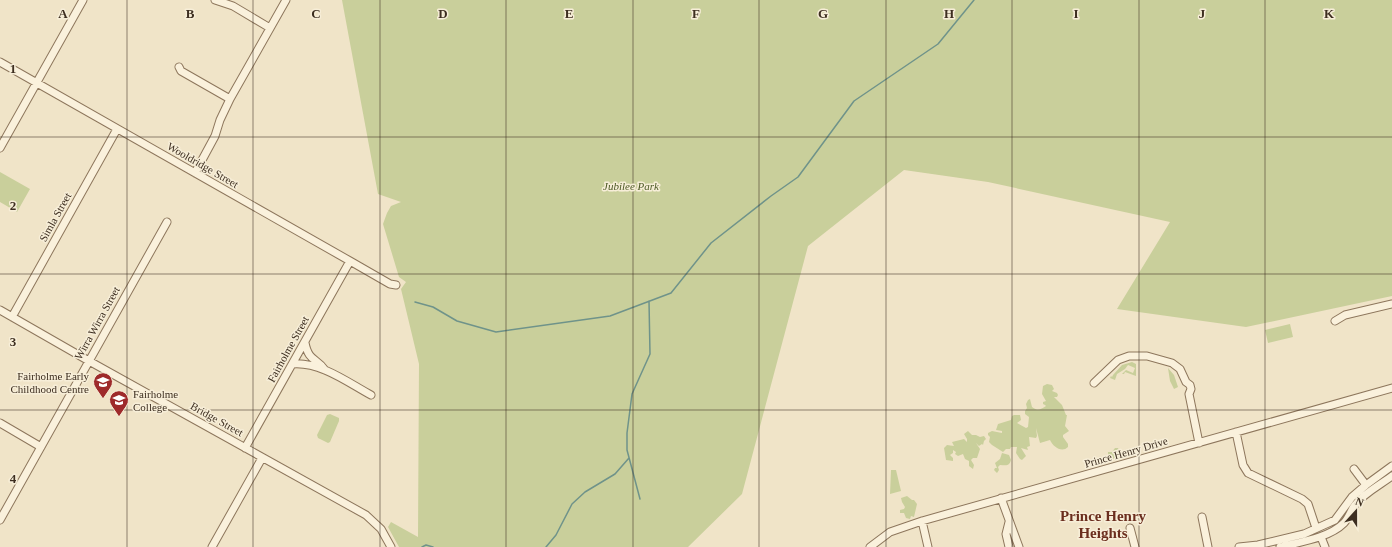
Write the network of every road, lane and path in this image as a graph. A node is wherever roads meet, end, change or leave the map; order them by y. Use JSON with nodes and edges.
{"nodes":[{"id":1,"x":83,"y":0,"type":"edge"},
{"id":2,"x":215,"y":0,"type":"edge"},
{"id":3,"x":286,"y":0,"type":"edge"},
{"id":4,"x":234,"y":3,"type":"edge"},
{"id":5,"x":270,"y":28,"type":"junction"},
{"id":6,"x":0,"y":62,"type":"edge"},
{"id":7,"x":179,"y":67,"type":"dead end"},
{"id":8,"x":36,"y":83,"type":"junction"},
{"id":9,"x":230,"y":99,"type":"junction"},
{"id":10,"x":117,"y":129,"type":"junction"},
{"id":11,"x":0,"y":148,"type":"edge"},
{"id":12,"x":195,"y":173,"type":"junction"},
{"id":13,"x":166,"y":222,"type":"dead end"},
{"id":14,"x":350,"y":261,"type":"junction"},
{"id":15,"x":396,"y":285,"type":"dead end"},
{"id":16,"x":1392,"y":304,"type":"edge"},
{"id":17,"x":0,"y":310,"type":"edge"},
{"id":18,"x":12,"y":317,"type":"junction"},
{"id":19,"x":1335,"y":321,"type":"dead end"},
{"id":20,"x":305,"y":343,"type":"junction"},
{"id":21,"x":88,"y":361,"type":"junction"},
{"id":22,"x":293,"y":364,"type":"junction"},
{"id":23,"x":325,"y":370,"type":"junction"},
{"id":24,"x":1094,"y":383,"type":"dead end"},
{"id":25,"x":1392,"y":388,"type":"edge"},
{"id":26,"x":371,"y":395,"type":"dead end"},
{"id":27,"x":0,"y":423,"type":"edge"},
{"id":28,"x":1236,"y":432,"type":"junction"},
{"id":29,"x":1199,"y":443,"type":"junction"},
{"id":30,"x":41,"y":446,"type":"junction"},
{"id":31,"x":245,"y":448,"type":"junction"},
{"id":32,"x":262,"y":458,"type":"junction"},
{"id":33,"x":1392,"y":466,"type":"edge"},
{"id":34,"x":1354,"y":469,"type":"dead end"},
{"id":35,"x":1392,"y":476,"type":"edge"},
{"id":36,"x":1366,"y":485,"type":"junction"},
{"id":37,"x":1001,"y":498,"type":"junction"},
{"id":38,"x":1202,"y":517,"type":"dead end"},
{"id":39,"x":0,"y":520,"type":"edge"},
{"id":40,"x":922,"y":521,"type":"junction"},
{"id":41,"x":1009,"y":522,"type":"junction"},
{"id":42,"x":1130,"y":528,"type":"dead end"},
{"id":43,"x":1316,"y":528,"type":"junction"},
{"id":44,"x":1321,"y":537,"type":"junction"},
{"id":45,"x":212,"y":547,"type":"edge"},
{"id":46,"x":391,"y":547,"type":"edge"},
{"id":47,"x":870,"y":547,"type":"edge"},
{"id":48,"x":928,"y":547,"type":"edge"},
{"id":49,"x":1009,"y":547,"type":"edge"},
{"id":50,"x":1019,"y":547,"type":"edge"},
{"id":51,"x":1135,"y":547,"type":"edge"},
{"id":52,"x":1208,"y":547,"type":"edge"},
{"id":53,"x":1239,"y":547,"type":"edge"},
{"id":54,"x":1280,"y":547,"type":"edge"},
{"id":55,"x":1325,"y":547,"type":"edge"}],
"edges":[{"from":1,"to":8,"type":"street"},
{"from":2,"to":4,"type":"street"},
{"from":3,"to":5,"type":"street"},
{"from":4,"to":5,"type":"street"},
{"from":5,"to":9,"type":"street"},
{"from":6,"to":8,"type":"street","name":"Wooldridge Street"},
{"from":7,"to":9,"type":"street"},
{"from":8,"to":10,"type":"street","name":"Wooldridge Street"},
{"from":8,"to":11,"type":"street"},
{"from":9,"to":12,"type":"street"},
{"from":10,"to":12,"type":"street","name":"Wooldridge Street"},
{"from":10,"to":18,"type":"street","name":"Simla Street"},
{"from":12,"to":14,"type":"street","name":"Wooldridge Street"},
{"from":13,"to":21,"type":"street","name":"Wirra Wirra Street"},
{"from":14,"to":15,"type":"street","name":"Wooldridge Street"},
{"from":14,"to":20,"type":"street","name":"Fairholme Street"},
{"from":16,"to":19,"type":"street"},
{"from":17,"to":18,"type":"street","name":"Bridge Street"},
{"from":18,"to":21,"type":"street","name":"Bridge Street"},
{"from":20,"to":22,"type":"street","name":"Fairholme Street"},
{"from":20,"to":23,"type":"street"},
{"from":21,"to":30,"type":"street","name":"Wirra Wirra Street"},
{"from":21,"to":31,"type":"street","name":"Bridge Street"},
{"from":22,"to":23,"type":"street"},
{"from":22,"to":31,"type":"street","name":"Fairholme Street"},
{"from":23,"to":26,"type":"street"},
{"from":24,"to":29,"type":"street"},
{"from":25,"to":28,"type":"street","name":"Prince Henry Drive"},
{"from":27,"to":30,"type":"street"},
{"from":28,"to":29,"type":"street","name":"Prince Henry Drive"},
{"from":28,"to":43,"type":"street"},
{"from":29,"to":37,"type":"street","name":"Prince Henry Drive"},
{"from":30,"to":39,"type":"street","name":"Wirra Wirra Street"},
{"from":31,"to":32,"type":"street","name":"Bridge Street"},
{"from":32,"to":45,"type":"street"},
{"from":32,"to":46,"type":"street","name":"Bridge Street"},
{"from":33,"to":36,"type":"street"},
{"from":34,"to":36,"type":"street"},
{"from":35,"to":44,"type":"street"},
{"from":36,"to":43,"type":"street"},
{"from":37,"to":40,"type":"street","name":"Prince Henry Drive"},
{"from":37,"to":41,"type":"street"},
{"from":38,"to":52,"type":"street"},
{"from":40,"to":47,"type":"street","name":"Prince Henry Drive"},
{"from":40,"to":48,"type":"street"},
{"from":41,"to":49,"type":"street"},
{"from":41,"to":50,"type":"street"},
{"from":42,"to":51,"type":"street"},
{"from":43,"to":53,"type":"street"},
{"from":44,"to":54,"type":"street"},
{"from":44,"to":55,"type":"street"}]}
